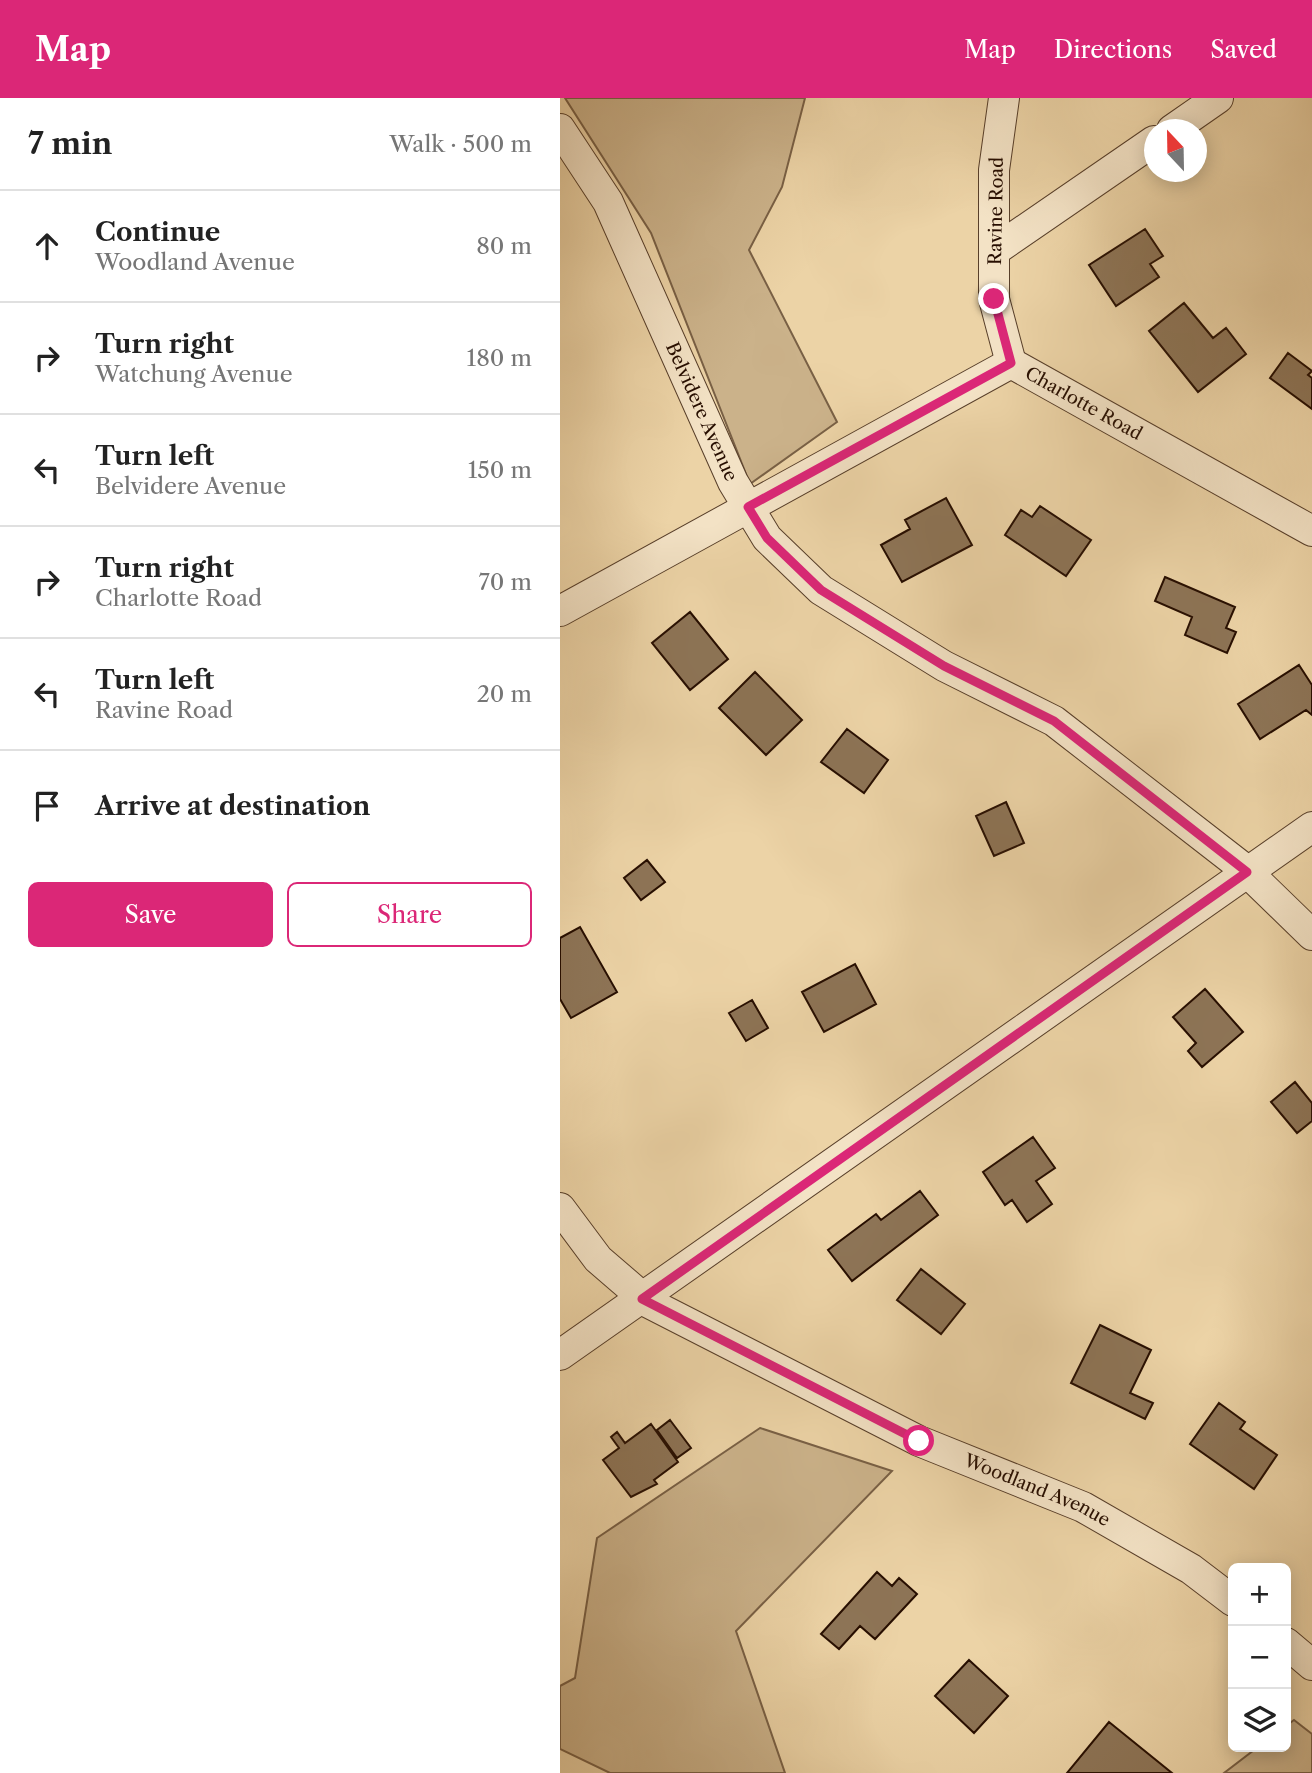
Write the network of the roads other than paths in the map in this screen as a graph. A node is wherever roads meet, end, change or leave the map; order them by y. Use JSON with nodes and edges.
{"nodes":[{"id":1,"x":1004,"y":98,"type":"edge"},
{"id":2,"x":1218,"y":98,"type":"edge"},
{"id":3,"x":1188,"y":119,"type":"edge"},
{"id":4,"x":560,"y":129,"type":"edge"},
{"id":5,"x":1144,"y":148,"type":"edge"},
{"id":6,"x":994,"y":251,"type":"junction"},
{"id":7,"x":1011,"y":363,"type":"junction"},
{"id":8,"x":748,"y":507,"type":"junction"},
{"id":9,"x":1312,"y":531,"type":"edge"},
{"id":10,"x":560,"y":611,"type":"edge"},
{"id":11,"x":1312,"y":827,"type":"edge"},
{"id":12,"x":1247,"y":872,"type":"junction"},
{"id":13,"x":1312,"y":935,"type":"edge"},
{"id":14,"x":560,"y":1208,"type":"edge"},
{"id":15,"x":642,"y":1299,"type":"junction"},
{"id":16,"x":560,"y":1355,"type":"edge"},
{"id":17,"x":1228,"y":1597,"type":"edge"},
{"id":18,"x":1291,"y":1647,"type":"edge"},
{"id":19,"x":1312,"y":1665,"type":"edge"}],
"edges":[{"from":1,"to":6,"type":"street","name":"Ravine Road"},
{"from":2,"to":3,"type":"street"},
{"from":4,"to":8,"type":"street","name":"Belvidere Avenue"},
{"from":5,"to":6,"type":"street"},
{"from":6,"to":7,"type":"street","name":"Ravine Road"},
{"from":7,"to":8,"type":"street","name":"Charlotte Road"},
{"from":7,"to":9,"type":"street","name":"Charlotte Road"},
{"from":8,"to":10,"type":"street","name":"Charlotte Road"},
{"from":8,"to":12,"type":"street","name":"Belvidere Avenue"},
{"from":11,"to":12,"type":"street"},
{"from":12,"to":13,"type":"street","name":"Belvidere Avenue"},
{"from":12,"to":15,"type":"street"},
{"from":14,"to":15,"type":"street","name":"Woodland Avenue"},
{"from":15,"to":16,"type":"street"},
{"from":15,"to":17,"type":"street","name":"Woodland Avenue"},
{"from":18,"to":19,"type":"street"}]}
